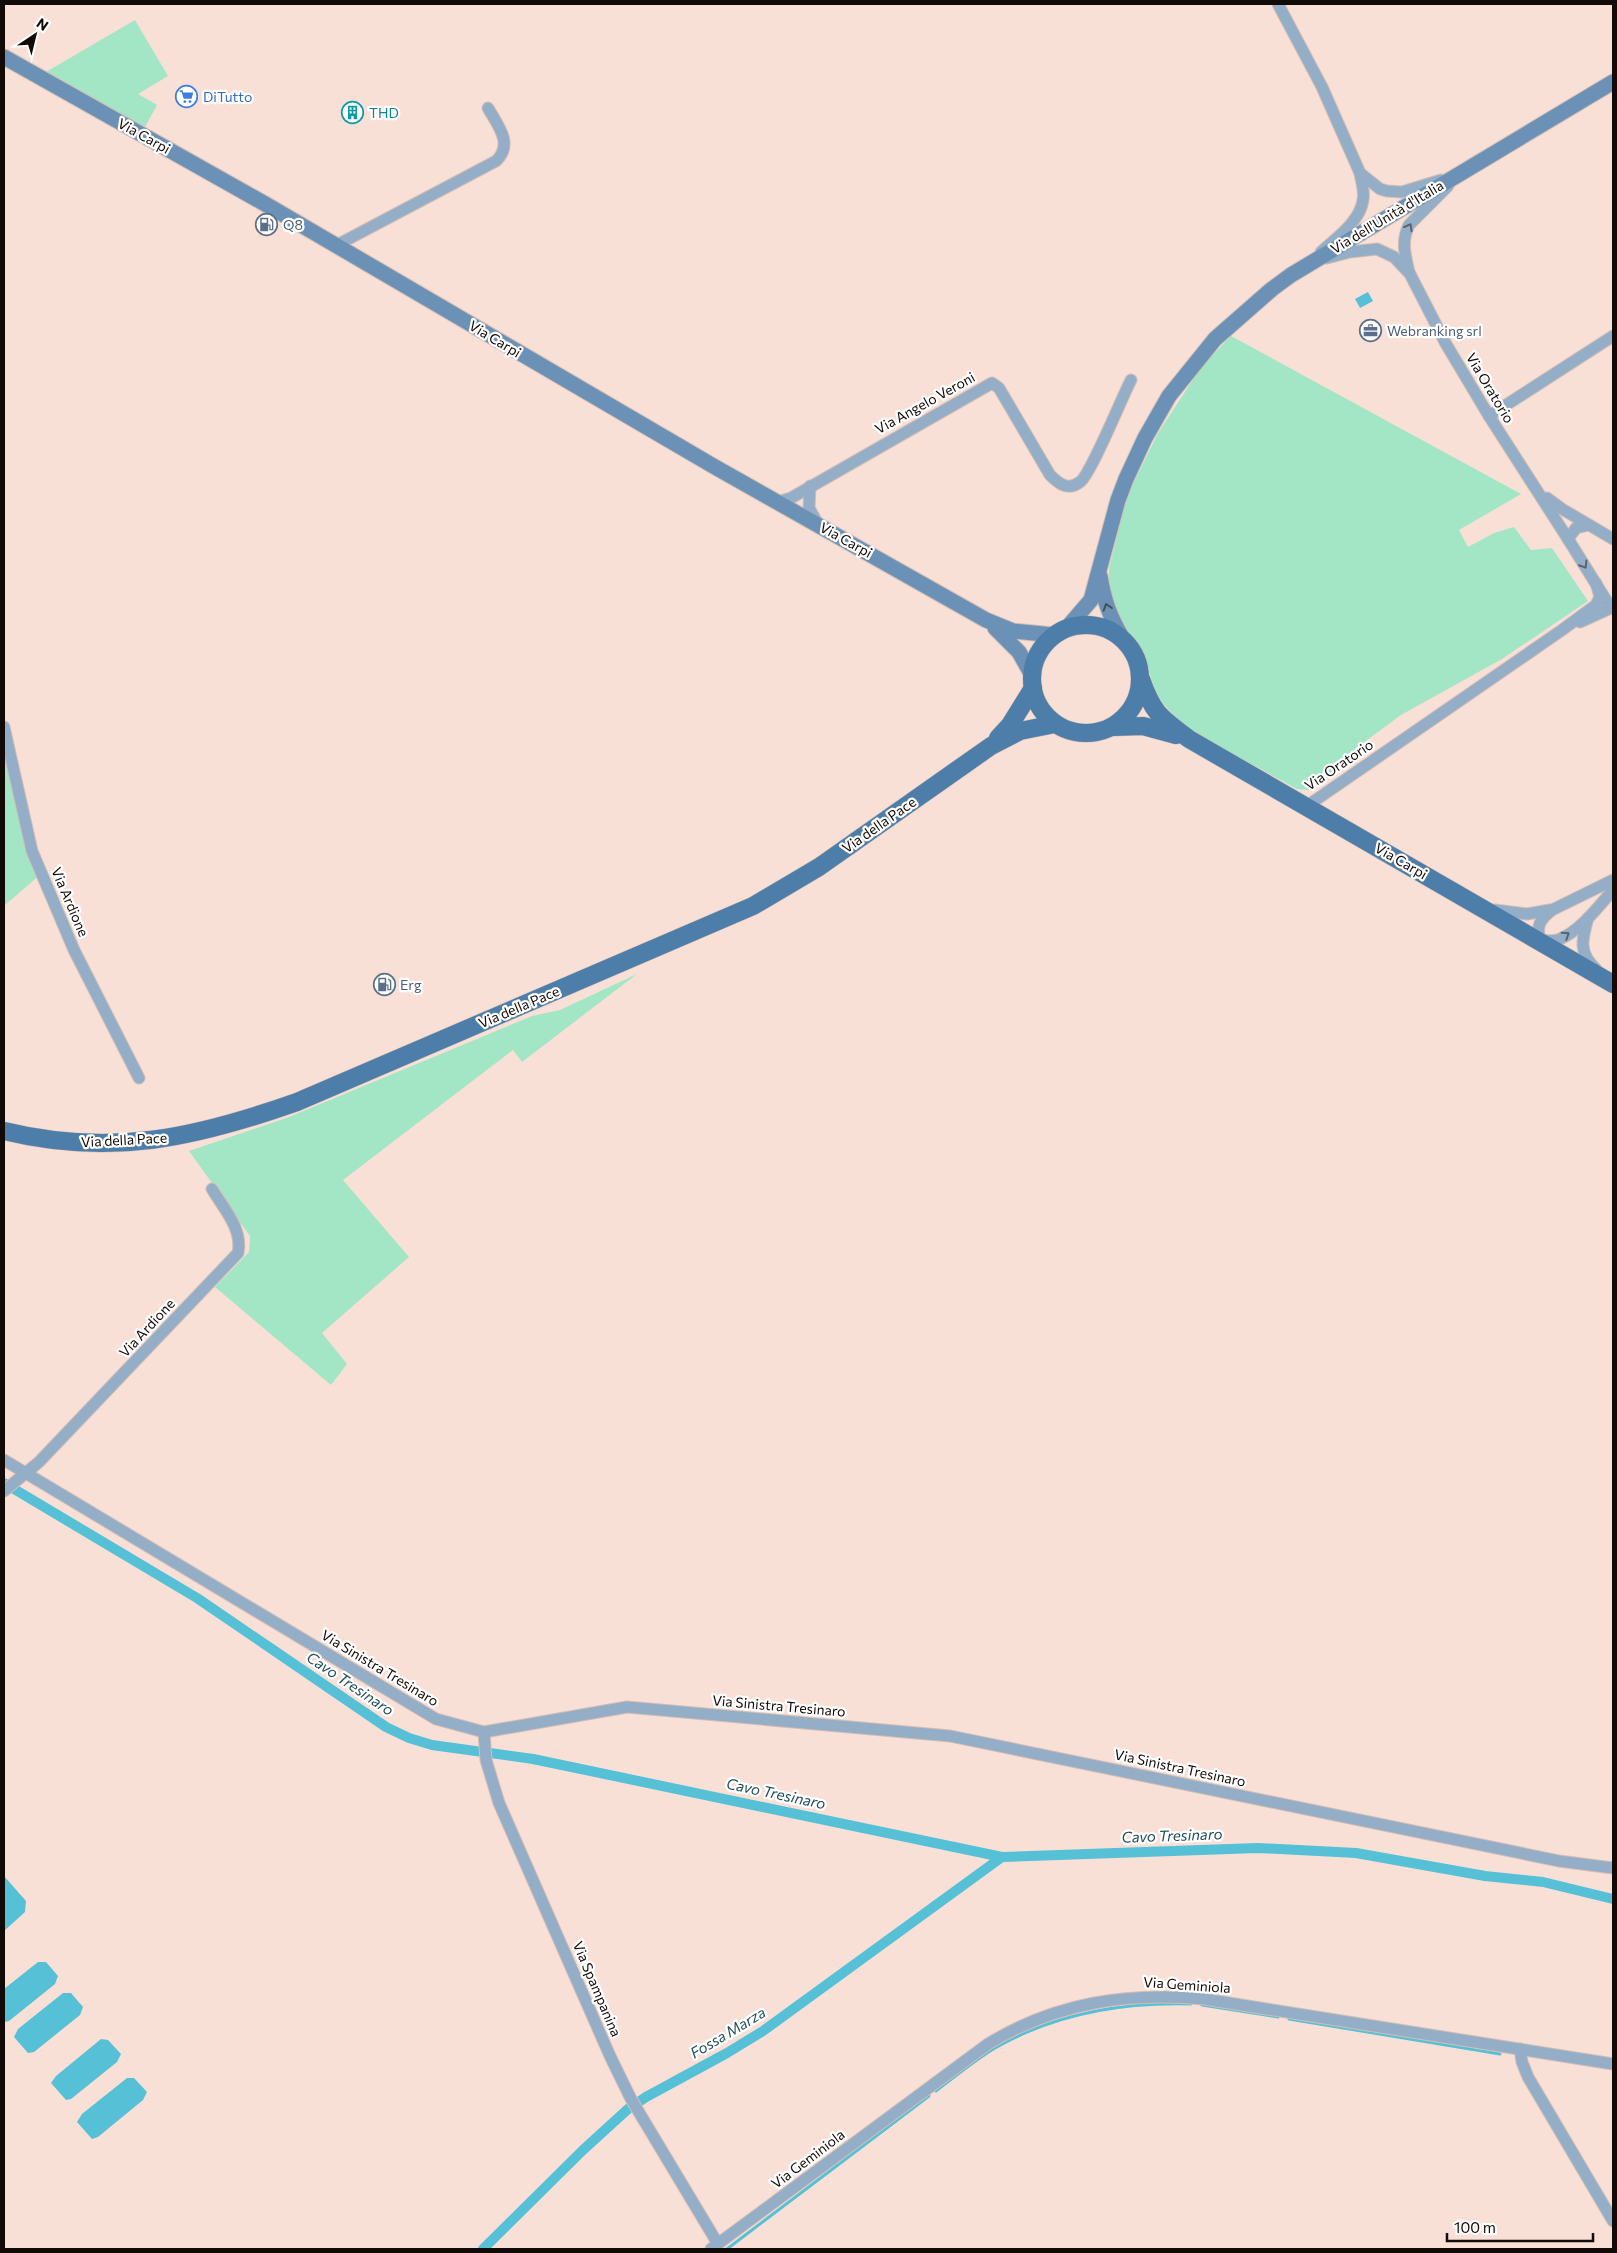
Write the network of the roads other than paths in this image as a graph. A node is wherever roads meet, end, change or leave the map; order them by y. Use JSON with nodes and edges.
{"nodes":[{"id":1,"x":1278,"y":4,"type":"edge"},
{"id":2,"x":4,"y":57,"type":"edge"},
{"id":3,"x":1613,"y":82,"type":"edge"},
{"id":4,"x":488,"y":108,"type":"dead end"},
{"id":5,"x":1463,"y":171,"type":"junction"},
{"id":6,"x":1360,"y":173,"type":"junction"},
{"id":7,"x":337,"y":246,"type":"junction"},
{"id":8,"x":1311,"y":262,"type":"junction"},
{"id":9,"x":1410,"y":274,"type":"junction"},
{"id":10,"x":1613,"y":336,"type":"edge"},
{"id":11,"x":1131,"y":380,"type":"dead end"},
{"id":12,"x":1489,"y":416,"type":"junction"},
{"id":13,"x":1530,"y":480,"type":"junction"},
{"id":14,"x":810,"y":486,"type":"junction"},
{"id":15,"x":777,"y":502,"type":"junction"},
{"id":16,"x":818,"y":524,"type":"junction"},
{"id":17,"x":1589,"y":525,"type":"junction"},
{"id":18,"x":1568,"y":539,"type":"junction"},
{"id":19,"x":1613,"y":539,"type":"edge"},
{"id":20,"x":1100,"y":571,"type":"junction"},
{"id":21,"x":1596,"y":583,"type":"junction"},
{"id":22,"x":1612,"y":608,"type":"edge"},
{"id":23,"x":986,"y":620,"type":"junction"},
{"id":24,"x":1562,"y":630,"type":"junction"},
{"id":25,"x":1060,"y":632,"type":"junction"},
{"id":26,"x":1123,"y":639,"type":"junction"},
{"id":27,"x":1141,"y":679,"type":"junction"},
{"id":28,"x":1032,"y":682,"type":"junction"},
{"id":29,"x":1055,"y":724,"type":"junction"},
{"id":30,"x":4,"y":726,"type":"edge"},
{"id":31,"x":1113,"y":727,"type":"junction"},
{"id":32,"x":1189,"y":739,"type":"junction"},
{"id":33,"x":991,"y":746,"type":"junction"},
{"id":34,"x":1307,"y":806,"type":"junction"},
{"id":35,"x":1613,"y":880,"type":"edge"},
{"id":36,"x":1613,"y":890,"type":"edge"},
{"id":37,"x":1483,"y":907,"type":"junction"},
{"id":38,"x":1552,"y":910,"type":"junction"},
{"id":39,"x":1588,"y":918,"type":"junction"},
{"id":40,"x":1540,"y":940,"type":"junction"},
{"id":41,"x":1613,"y":984,"type":"edge"},
{"id":42,"x":139,"y":1078,"type":"dead end"},
{"id":43,"x":4,"y":1131,"type":"edge"},
{"id":44,"x":212,"y":1189,"type":"dead end"},
{"id":45,"x":4,"y":1460,"type":"edge"},
{"id":46,"x":24,"y":1475,"type":"junction"},
{"id":47,"x":4,"y":1491,"type":"edge"},
{"id":48,"x":484,"y":1732,"type":"junction"},
{"id":49,"x":1613,"y":1868,"type":"edge"},
{"id":50,"x":1520,"y":2049,"type":"junction"},
{"id":51,"x":1613,"y":2064,"type":"edge"},
{"id":52,"x":1613,"y":2221,"type":"edge"},
{"id":53,"x":715,"y":2247,"type":"edge"}],
"edges":[{"from":1,"to":6,"type":"street"},
{"from":2,"to":7,"type":"main road","name":"Via Carpi"},
{"from":3,"to":5,"type":"main road","name":"Via dell'Unità d'Italia"},
{"from":4,"to":7,"type":"street"},
{"from":5,"to":6,"type":"street"},
{"from":5,"to":8,"type":"main road","name":"Via dell'Unità d'Italia"},
{"from":9,"to":5,"type":"street","name":"Via dell'Unità d'Italia","one_way":true},
{"from":6,"to":8,"type":"street","name":"Via dell'Unità d'Italia"},
{"from":7,"to":15,"type":"main road","name":"Via Carpi"},
{"from":8,"to":9,"type":"street","name":"Via Oratorio"},
{"from":8,"to":20,"type":"main road","name":"Via dell'Unità d'Italia"},
{"from":9,"to":12,"type":"street","name":"Via Oratorio"},
{"from":10,"to":12,"type":"street"},
{"from":11,"to":14,"type":"street","name":"Via Angelo Veroni"},
{"from":12,"to":13,"type":"street","name":"Via Oratorio"},
{"from":13,"to":17,"type":"street","name":"Via Oratorio"},
{"from":13,"to":18,"type":"street","name":"Via Oratorio"},
{"from":14,"to":15,"type":"street","name":"Via Angelo Veroni"},
{"from":14,"to":16,"type":"street"},
{"from":15,"to":16,"type":"main road","name":"Via Carpi"},
{"from":16,"to":23,"type":"main road","name":"Via Carpi"},
{"from":17,"to":18,"type":"street"},
{"from":17,"to":19,"type":"street","name":"Via Oratorio"},
{"from":18,"to":21,"type":"street","name":"Via Oratorio","one_way":true},
{"from":20,"to":25,"type":"main road","name":"Via dell'Unità d'Italia"},
{"from":26,"to":20,"type":"main road","name":"Via dell'Unità d'Italia","one_way":true},
{"from":21,"to":22,"type":"street","name":"Via Oratorio"},
{"from":21,"to":24,"type":"street","name":"Via Oratorio"},
{"from":22,"to":24,"type":"street","name":"Via Oratorio"},
{"from":23,"to":25,"type":"main road","name":"Via Carpi"},
{"from":23,"to":28,"type":"main road","name":"Via Carpi"},
{"from":24,"to":34,"type":"street","name":"Via Oratorio"},
{"from":25,"to":26,"type":"main road","name":"Via Carpi"},
{"from":25,"to":28,"type":"main road"},
{"from":26,"to":27,"type":"main road","name":"Via Carpi"},
{"from":27,"to":31,"type":"main road","name":"Via Carpi"},
{"from":27,"to":32,"type":"main road","name":"Via Carpi"},
{"from":28,"to":29,"type":"main road","name":"Via Carpi"},
{"from":28,"to":33,"type":"main road","name":"Via della Pace"},
{"from":29,"to":31,"type":"main road","name":"Via Carpi"},
{"from":29,"to":33,"type":"main road","name":"Via della Pace"},
{"from":30,"to":42,"type":"street","name":"Via Ardione"},
{"from":31,"to":32,"type":"main road","name":"Via Carpi"},
{"from":32,"to":34,"type":"main road","name":"Via Carpi"},
{"from":33,"to":43,"type":"main road","name":"Via della Pace"},
{"from":34,"to":37,"type":"main road","name":"Via Carpi"},
{"from":35,"to":38,"type":"street"},
{"from":36,"to":39,"type":"street"},
{"from":37,"to":38,"type":"street"},
{"from":37,"to":40,"type":"main road","name":"Via Carpi"},
{"from":38,"to":40,"type":"street"},
{"from":40,"to":39,"type":"street","one_way":true},
{"from":39,"to":41,"type":"street"},
{"from":40,"to":41,"type":"main road","name":"Via Carpi"},
{"from":44,"to":46,"type":"street","name":"Via Ardione"},
{"from":45,"to":46,"type":"street","name":"Via Sinistra Tresinaro"},
{"from":46,"to":47,"type":"street","name":"Via Ardione"},
{"from":46,"to":48,"type":"street","name":"Via Sinistra Tresinaro"},
{"from":48,"to":49,"type":"street","name":"Via Sinistra Tresinaro"},
{"from":48,"to":53,"type":"street","name":"Via Spampanina"},
{"from":50,"to":51,"type":"street","name":"Via Geminiola"},
{"from":50,"to":52,"type":"street"},
{"from":50,"to":53,"type":"street","name":"Via Geminiola"}]}
